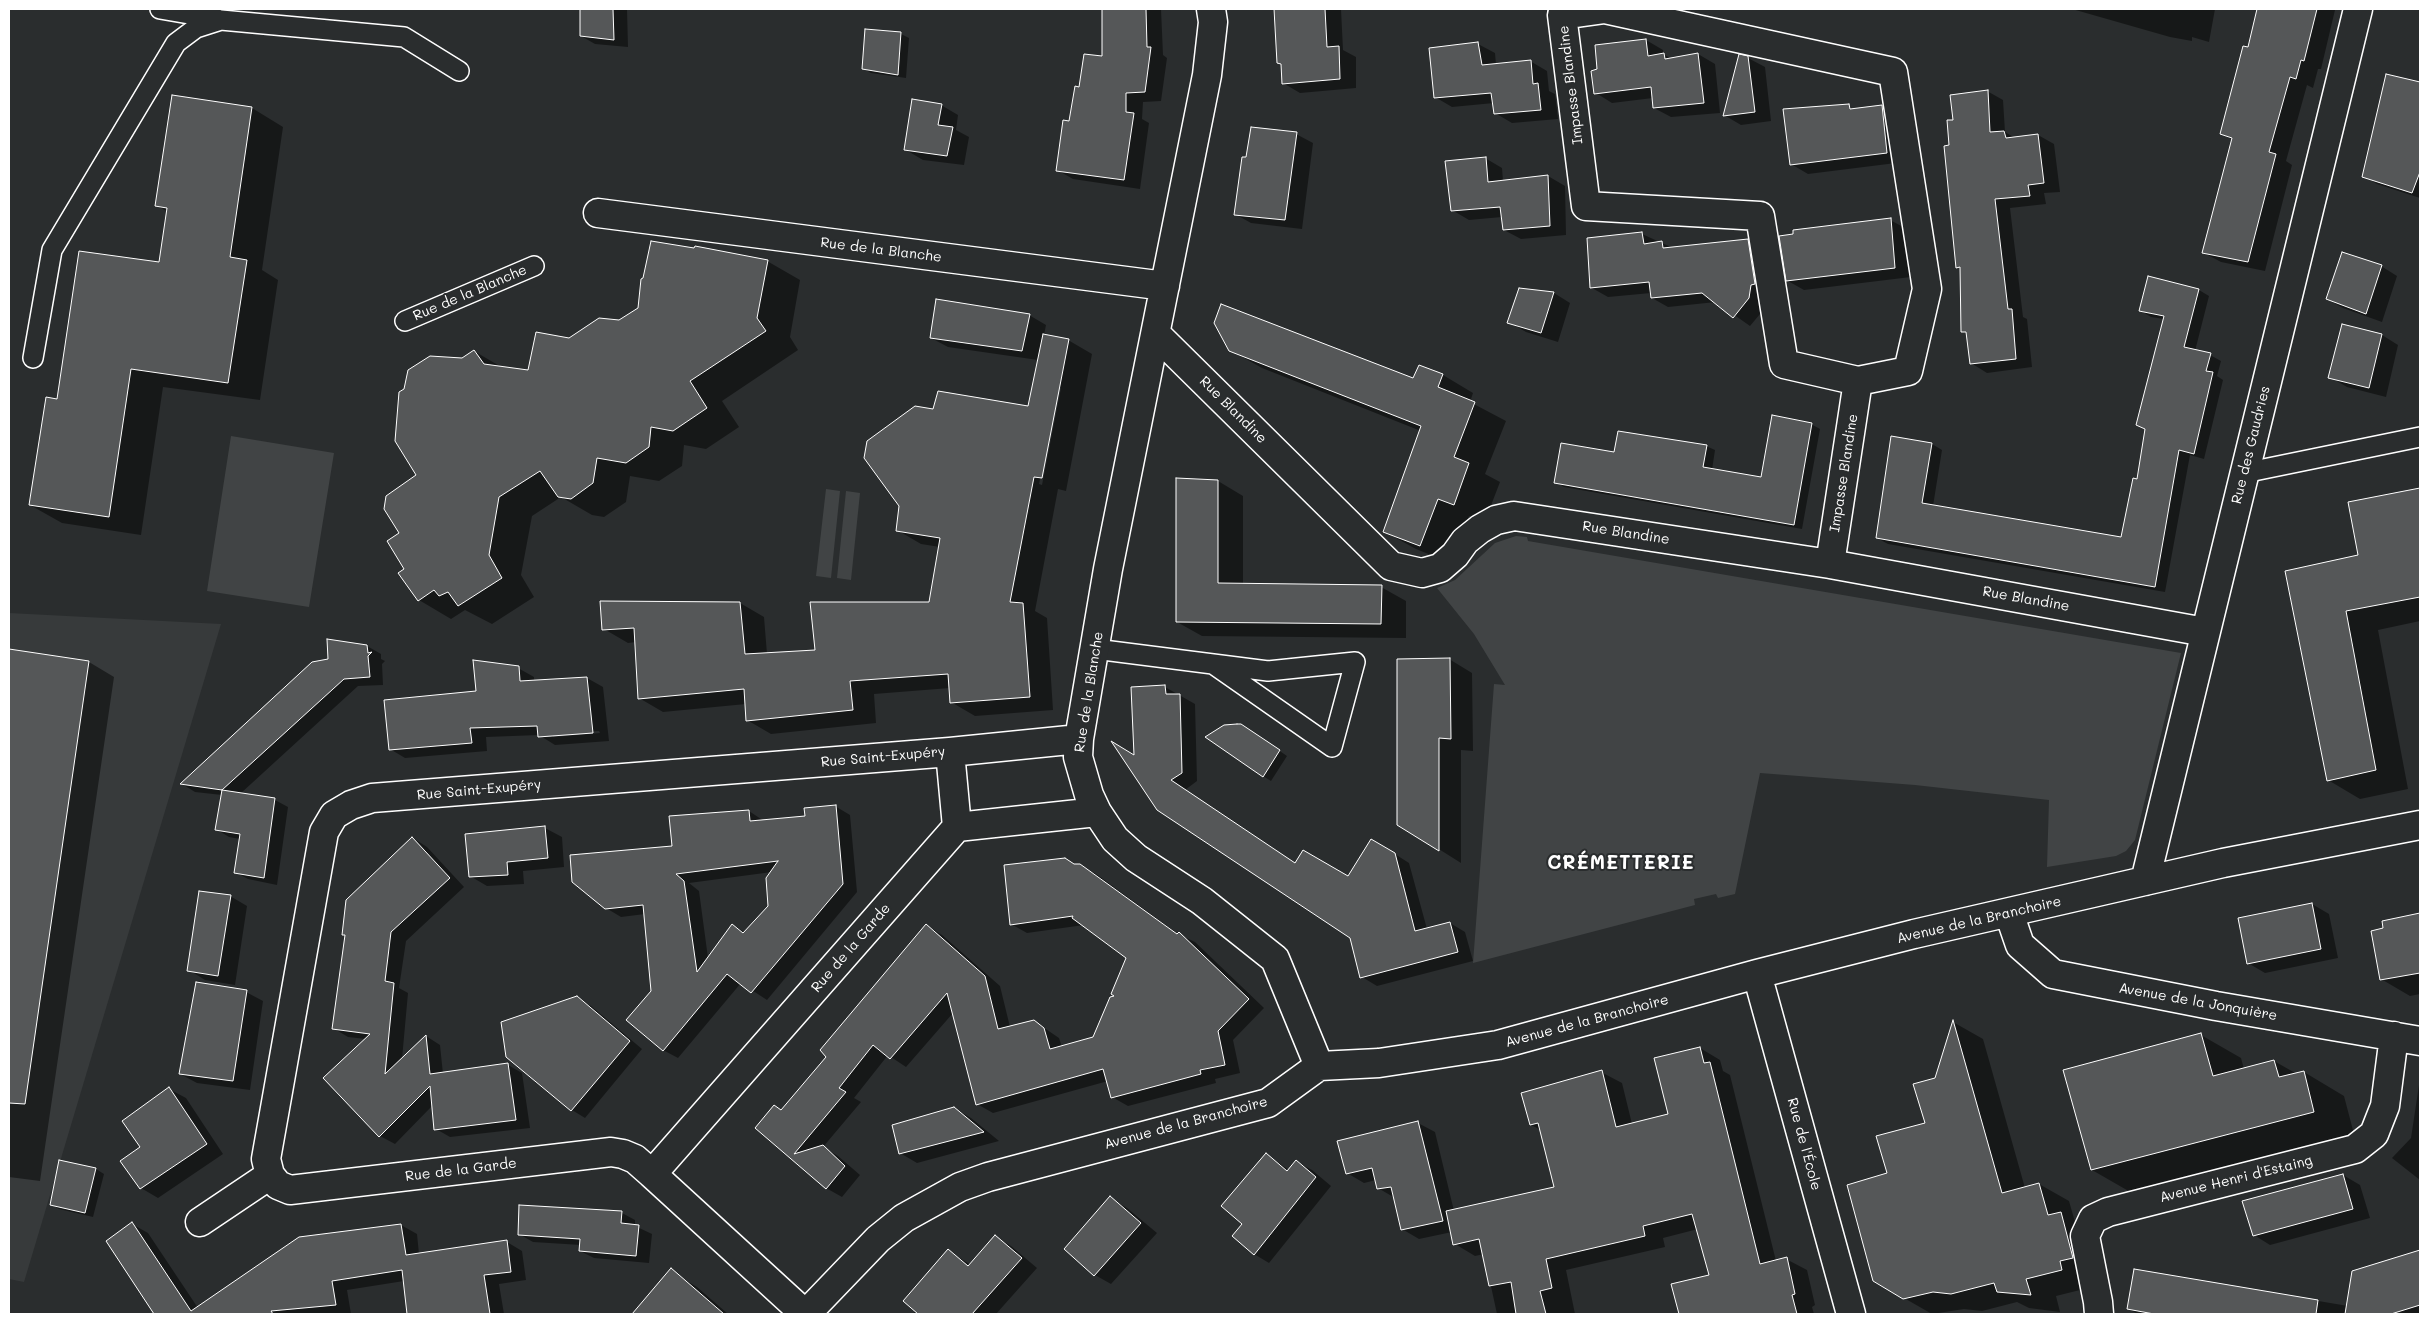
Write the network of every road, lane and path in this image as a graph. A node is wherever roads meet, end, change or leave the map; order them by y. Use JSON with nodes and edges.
{"nodes":[{"id":1,"x":160,"y":9,"type":"edge"},
{"id":2,"x":1211,"y":9,"type":"edge"},
{"id":3,"x":2358,"y":9,"type":"edge"},
{"id":4,"x":221,"y":20,"type":"junction"},
{"id":5,"x":459,"y":70,"type":"dead end"},
{"id":6,"x":598,"y":213,"type":"dead end"},
{"id":7,"x":534,"y":266,"type":"dead end"},
{"id":8,"x":1165,"y":286,"type":"junction"},
{"id":9,"x":406,"y":321,"type":"dead end"},
{"id":10,"x":1156,"y":334,"type":"junction"},
{"id":11,"x":33,"y":358,"type":"dead end"},
{"id":12,"x":1858,"y":381,"type":"junction"},
{"id":13,"x":2420,"y":437,"type":"edge"},
{"id":14,"x":2244,"y":472,"type":"junction"},
{"id":15,"x":1830,"y":564,"type":"junction"},
{"id":16,"x":2206,"y":632,"type":"junction"},
{"id":17,"x":1095,"y":648,"type":"junction"},
{"id":18,"x":1213,"y":664,"type":"junction"},
{"id":19,"x":1079,"y":739,"type":"junction"},
{"id":20,"x":950,"y":752,"type":"junction"},
{"id":21,"x":1097,"y":812,"type":"junction"},
{"id":22,"x":2420,"y":825,"type":"edge"},
{"id":23,"x":957,"y":827,"type":"junction"},
{"id":24,"x":2145,"y":881,"type":"junction"},
{"id":25,"x":2009,"y":913,"type":"junction"},
{"id":26,"x":1757,"y":974,"type":"junction"},
{"id":27,"x":2394,"y":1036,"type":"junction"},
{"id":28,"x":2420,"y":1041,"type":"edge"},
{"id":29,"x":1319,"y":1066,"type":"junction"},
{"id":30,"x":652,"y":1174,"type":"junction"},
{"id":31,"x":270,"y":1175,"type":"junction"},
{"id":32,"x":200,"y":1222,"type":"dead end"},
{"id":33,"x":805,"y":1314,"type":"edge"},
{"id":34,"x":1851,"y":1314,"type":"edge"},
{"id":35,"x":2098,"y":1314,"type":"edge"}],
"edges":[{"from":1,"to":4,"type":"lane"},
{"from":2,"to":8,"type":"street","name":"Rue de la Blanche"},
{"from":3,"to":14,"type":"street","name":"Rue des Gaudries"},
{"from":4,"to":5,"type":"lane"},
{"from":4,"to":11,"type":"lane"},
{"from":6,"to":8,"type":"street","name":"Rue de la Blanche"},
{"from":7,"to":9,"type":"lane","name":"Rue de la Blanche"},
{"from":8,"to":10,"type":"street","name":"Rue de la Blanche"},
{"from":10,"to":15,"type":"street","name":"Rue Blandine"},
{"from":10,"to":17,"type":"street","name":"Rue de la Blanche"},
{"from":12,"to":12,"type":"street","name":"Impasse Blandine"},
{"from":12,"to":15,"type":"street","name":"Impasse Blandine"},
{"from":13,"to":14,"type":"lane"},
{"from":14,"to":16,"type":"street","name":"Rue des Gaudries"},
{"from":15,"to":16,"type":"street","name":"Rue Blandine"},
{"from":16,"to":24,"type":"street","name":"Rue des Gaudries"},
{"from":17,"to":18,"type":"lane"},
{"from":17,"to":19,"type":"street","name":"Rue de la Blanche"},
{"from":18,"to":18,"type":"lane"},
{"from":19,"to":20,"type":"street","name":"Rue Saint-Exupéry"},
{"from":19,"to":21,"type":"street","name":"Rue de la Blanche"},
{"from":20,"to":23,"type":"street"},
{"from":20,"to":31,"type":"street","name":"Rue Saint-Exupéry"},
{"from":21,"to":23,"type":"street"},
{"from":21,"to":29,"type":"street","name":"Rue de la Blanche"},
{"from":22,"to":24,"type":"street","name":"Avenue de la Branchoire"},
{"from":23,"to":30,"type":"street","name":"Rue de la Garde"},
{"from":24,"to":25,"type":"street","name":"Avenue de la Branchoire"},
{"from":25,"to":26,"type":"street","name":"Avenue de la Branchoire"},
{"from":25,"to":27,"type":"street","name":"Avenue de la Jonquière"},
{"from":26,"to":29,"type":"street","name":"Avenue de la Branchoire"},
{"from":26,"to":34,"type":"street","name":"Rue de l'École"},
{"from":27,"to":28,"type":"street","name":"Avenue de la Jonquière"},
{"from":27,"to":35,"type":"street","name":"Avenue Henri d'Estaing"},
{"from":29,"to":33,"type":"street","name":"Avenue de la Branchoire"},
{"from":30,"to":31,"type":"street","name":"Rue de la Garde"},
{"from":30,"to":33,"type":"street","name":"Rue de la Garde"},
{"from":31,"to":32,"type":"street"}]}
